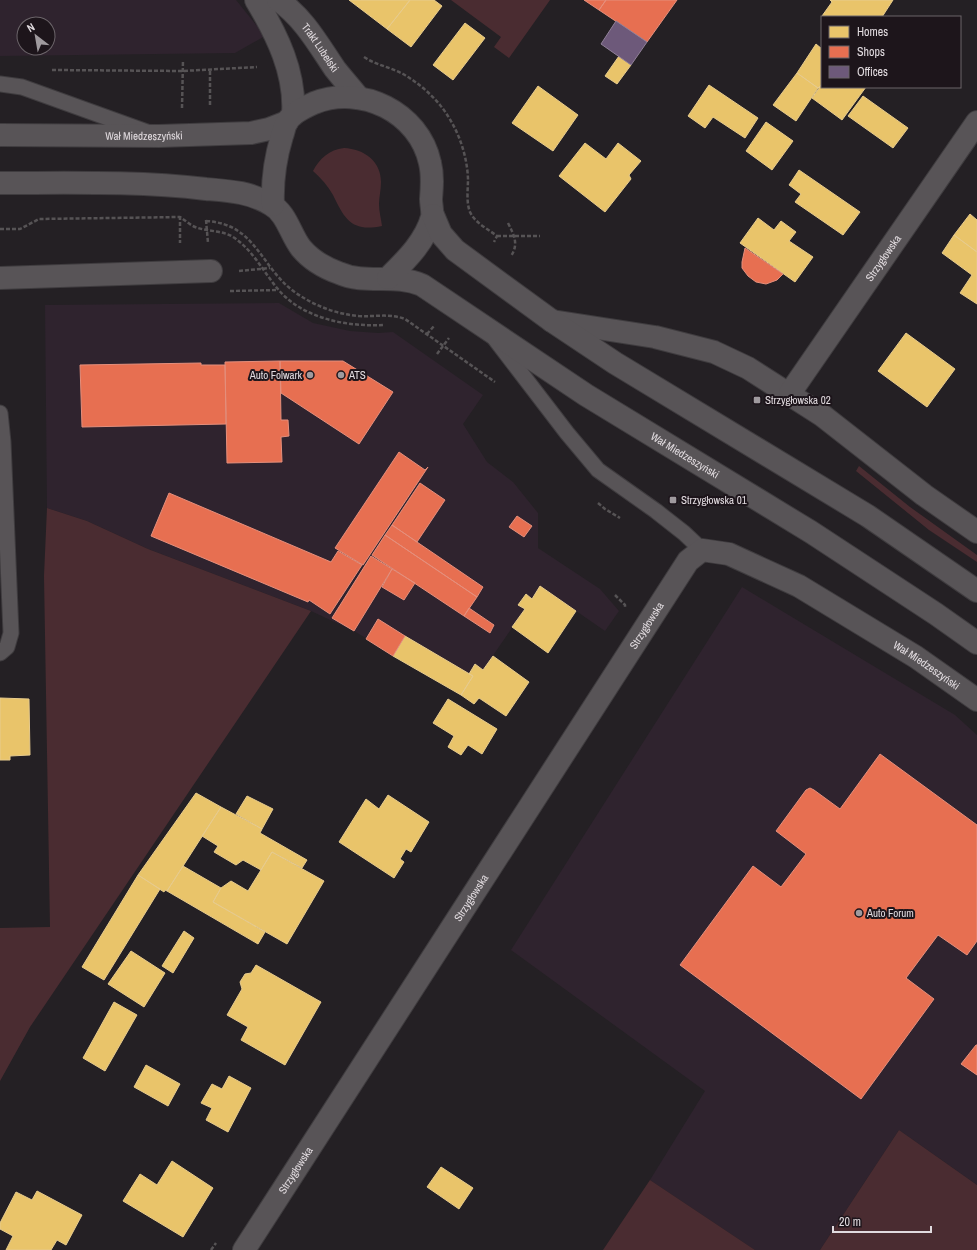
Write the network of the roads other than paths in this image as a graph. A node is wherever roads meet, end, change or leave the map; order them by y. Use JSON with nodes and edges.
{"nodes":[{"id":1,"x":256,"y":0,"type":"edge"},
{"id":2,"x":278,"y":0,"type":"edge"},
{"id":3,"x":0,"y":84,"type":"edge"},
{"id":4,"x":359,"y":98,"type":"junction"},
{"id":5,"x":290,"y":118,"type":"junction"},
{"id":6,"x":977,"y":122,"type":"edge"},
{"id":7,"x":0,"y":135,"type":"edge"},
{"id":8,"x":159,"y":136,"type":"junction"},
{"id":9,"x":0,"y":184,"type":"edge"},
{"id":10,"x":272,"y":205,"type":"junction"},
{"id":11,"x":432,"y":215,"type":"junction"},
{"id":12,"x":211,"y":270,"type":"dead end"},
{"id":13,"x":0,"y":278,"type":"edge"},
{"id":14,"x":388,"y":278,"type":"junction"},
{"id":15,"x":552,"y":321,"type":"junction"},
{"id":16,"x":490,"y":332,"type":"junction"},
{"id":17,"x":790,"y":393,"type":"junction"},
{"id":18,"x":0,"y":413,"type":"edge"},
{"id":19,"x":977,"y":532,"type":"edge"},
{"id":20,"x":702,"y":550,"type":"junction"},
{"id":21,"x":977,"y":591,"type":"edge"},
{"id":22,"x":977,"y":643,"type":"edge"},
{"id":23,"x":0,"y":653,"type":"edge"},
{"id":24,"x":977,"y":700,"type":"edge"},
{"id":25,"x":244,"y":1250,"type":"edge"}],
"edges":[{"from":1,"to":5,"type":"main road"},
{"from":2,"to":4,"type":"main road","name":"Trakt Lubelski"},
{"from":3,"to":8,"type":"lane"},
{"from":4,"to":5,"type":"main road","name":"Wał Miedzeszyński"},
{"from":4,"to":11,"type":"main road","name":"Wał Miedzeszyński"},
{"from":5,"to":8,"type":"main road","name":"Wał Miedzeszyński"},
{"from":5,"to":10,"type":"main road"},
{"from":6,"to":17,"type":"main road","name":"Strzygłowska"},
{"from":7,"to":8,"type":"main road","name":"Wał Miedzeszyński"},
{"from":9,"to":10,"type":"main road"},
{"from":10,"to":14,"type":"main road","name":"Wał Miedzeszyński"},
{"from":11,"to":14,"type":"main road"},
{"from":11,"to":15,"type":"main road"},
{"from":12,"to":13,"type":"main road"},
{"from":14,"to":16,"type":"main road","name":"Wał Miedzeszyński"},
{"from":15,"to":17,"type":"main road"},
{"from":15,"to":21,"type":"main road"},
{"from":16,"to":20,"type":"lane"},
{"from":16,"to":22,"type":"main road","name":"Wał Miedzeszyński"},
{"from":17,"to":19,"type":"main road"},
{"from":18,"to":23,"type":"lane"},
{"from":20,"to":24,"type":"main road","name":"Wał Miedzeszyński"},
{"from":20,"to":25,"type":"main road","name":"Strzygłowska"}]}
